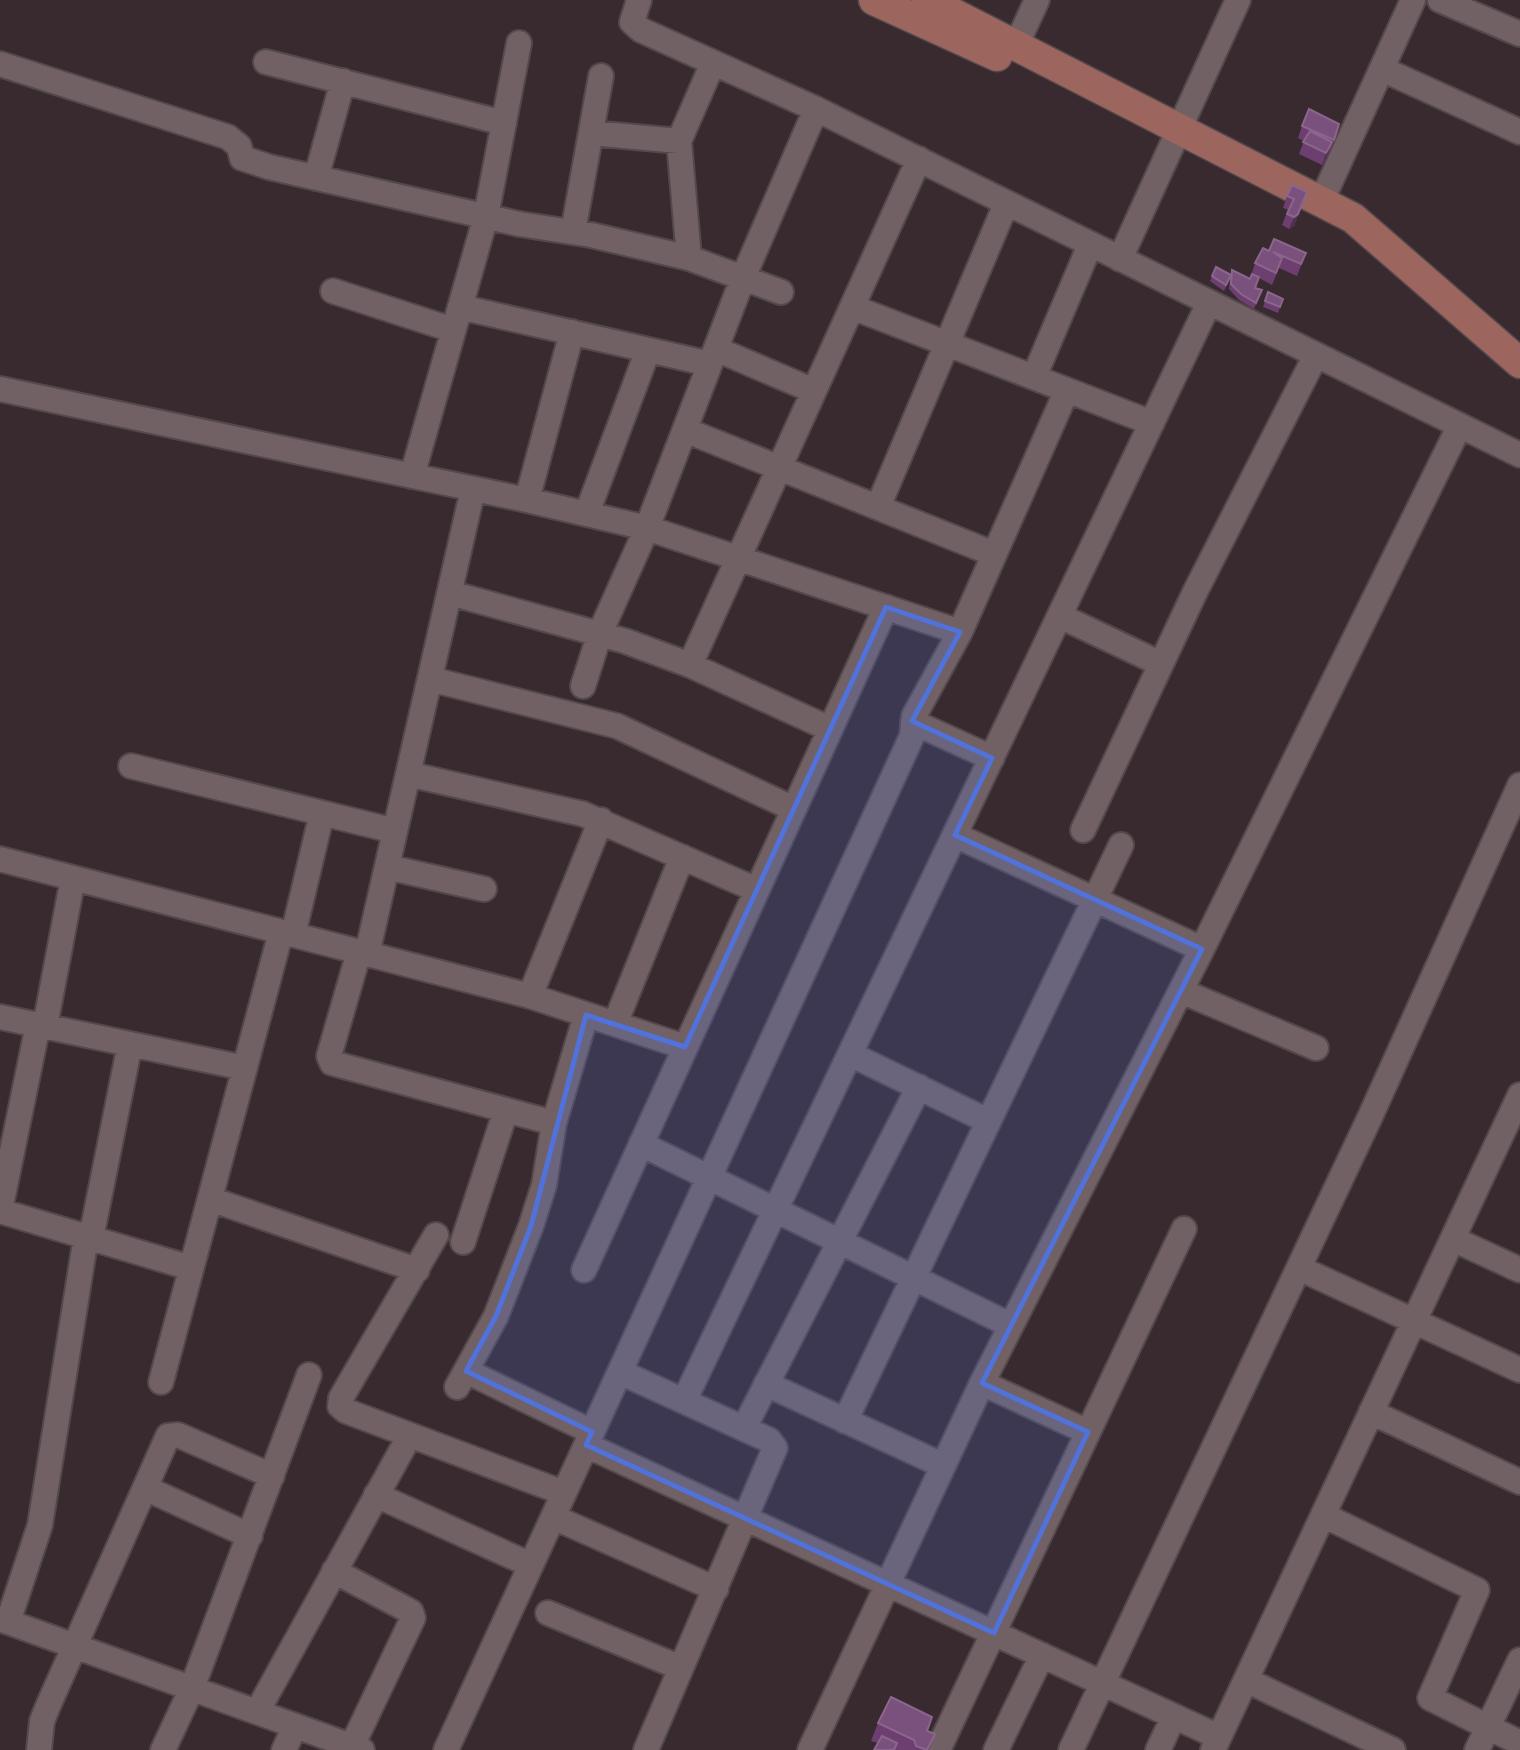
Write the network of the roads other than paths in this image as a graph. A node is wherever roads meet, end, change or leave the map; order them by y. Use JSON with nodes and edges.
{"nodes":[{"id":1,"x":639,"y":0,"type":"edge"},
{"id":2,"x":874,"y":0,"type":"edge"},
{"id":3,"x":1037,"y":0,"type":"edge"},
{"id":4,"x":1238,"y":0,"type":"edge"},
{"id":5,"x":1413,"y":0,"type":"edge"},
{"id":6,"x":1440,"y":0,"type":"edge"},
{"id":7,"x":942,"y":3,"type":"edge"},
{"id":8,"x":1520,"y":34,"type":"edge"},
{"id":9,"x":1020,"y":37,"type":"junction"},
{"id":10,"x":519,"y":43,"type":"dead end"},
{"id":11,"x":266,"y":62,"type":"dead end"},
{"id":12,"x":713,"y":63,"type":"junction"},
{"id":13,"x":0,"y":64,"type":"edge"},
{"id":14,"x":1382,"y":69,"type":"junction"},
{"id":15,"x":1062,"y":71,"type":"junction"},
{"id":16,"x":601,"y":76,"type":"dead end"},
{"id":17,"x":342,"y":82,"type":"junction"},
{"id":18,"x":816,"y":109,"type":"junction"},
{"id":19,"x":504,"y":123,"type":"junction"},
{"id":20,"x":1180,"y":129,"type":"junction"},
{"id":21,"x":1520,"y":132,"type":"edge"},
{"id":22,"x":591,"y":133,"type":"junction"},
{"id":23,"x":679,"y":141,"type":"junction"},
{"id":24,"x":919,"y":159,"type":"junction"},
{"id":25,"x":316,"y":177,"type":"junction"},
{"id":26,"x":1322,"y":200,"type":"junction"},
{"id":27,"x":1006,"y":204,"type":"junction"},
{"id":28,"x":486,"y":216,"type":"junction"},
{"id":29,"x":573,"y":232,"type":"junction"},
{"id":30,"x":1090,"y":245,"type":"junction"},
{"id":31,"x":689,"y":258,"type":"junction"},
{"id":32,"x":1120,"y":259,"type":"junction"},
{"id":33,"x":743,"y":278,"type":"junction"},
{"id":34,"x":333,"y":291,"type":"dead end"},
{"id":35,"x":780,"y":292,"type":"dead end"},
{"id":36,"x":1209,"y":303,"type":"junction"},
{"id":37,"x":852,"y":307,"type":"junction"},
{"id":38,"x":457,"y":318,"type":"junction"},
{"id":39,"x":572,"y":332,"type":"junction"},
{"id":40,"x":947,"y":344,"type":"junction"},
{"id":41,"x":648,"y":350,"type":"junction"},
{"id":42,"x":1316,"y":355,"type":"junction"},
{"id":43,"x":713,"y":356,"type":"junction"},
{"id":44,"x":1520,"y":363,"type":"edge"},
{"id":45,"x":1034,"y":377,"type":"junction"},
{"id":46,"x":0,"y":389,"type":"edge"},
{"id":47,"x":1067,"y":390,"type":"junction"},
{"id":48,"x":814,"y":391,"type":"junction"},
{"id":49,"x":1152,"y":423,"type":"junction"},
{"id":50,"x":1459,"y":427,"type":"junction"},
{"id":51,"x":685,"y":430,"type":"junction"},
{"id":52,"x":1520,"y":455,"type":"edge"},
{"id":53,"x":779,"y":468,"type":"junction"},
{"id":54,"x":412,"y":476,"type":"junction"},
{"id":55,"x":474,"y":489,"type":"junction"},
{"id":56,"x":527,"y":500,"type":"junction"},
{"id":57,"x":878,"y":507,"type":"junction"},
{"id":58,"x":587,"y":513,"type":"junction"},
{"id":59,"x":648,"y":528,"type":"junction"},
{"id":60,"x":994,"y":554,"type":"junction"},
{"id":61,"x":738,"y":559,"type":"junction"},
{"id":62,"x":450,"y":593,"type":"junction"},
{"id":63,"x":886,"y":607,"type":"junction"},
{"id":64,"x":1059,"y":617,"type":"junction"},
{"id":65,"x":960,"y":632,"type":"junction"},
{"id":66,"x":600,"y":633,"type":"junction"},
{"id":67,"x":1161,"y":664,"type":"junction"},
{"id":68,"x":690,"y":665,"type":"junction"},
{"id":69,"x":430,"y":680,"type":"junction"},
{"id":70,"x":583,"y":685,"type":"dead end"},
{"id":71,"x":913,"y":722,"type":"junction"},
{"id":72,"x":830,"y":729,"type":"junction"},
{"id":73,"x":992,"y":758,"type":"junction"},
{"id":74,"x":131,"y":766,"type":"dead end"},
{"id":75,"x":408,"y":774,"type":"junction"},
{"id":76,"x":1520,"y":785,"type":"edge"},
{"id":77,"x":794,"y":808,"type":"junction"},
{"id":78,"x":322,"y":813,"type":"junction"},
{"id":79,"x":601,"y":820,"type":"junction"},
{"id":80,"x":1083,"y":830,"type":"dead end"},
{"id":81,"x":395,"y":831,"type":"junction"},
{"id":82,"x":955,"y":835,"type":"junction"},
{"id":83,"x":1121,"y":845,"type":"dead end"},
{"id":84,"x":682,"y":857,"type":"junction"},
{"id":85,"x":0,"y":859,"type":"edge"},
{"id":86,"x":387,"y":867,"type":"junction"},
{"id":87,"x":73,"y":878,"type":"junction"},
{"id":88,"x":484,"y":889,"type":"dead end"},
{"id":89,"x":757,"y":890,"type":"junction"},
{"id":90,"x":1095,"y":900,"type":"junction"},
{"id":91,"x":287,"y":933,"type":"junction"},
{"id":92,"x":1202,"y":949,"type":"junction"},
{"id":93,"x":363,"y":953,"type":"junction"},
{"id":94,"x":1181,"y":991,"type":"junction"},
{"id":95,"x":530,"y":996,"type":"junction"},
{"id":96,"x":586,"y":1015,"type":"junction"},
{"id":97,"x":0,"y":1017,"type":"edge"},
{"id":98,"x":615,"y":1024,"type":"junction"},
{"id":99,"x":41,"y":1026,"type":"junction"},
{"id":100,"x":130,"y":1044,"type":"junction"},
{"id":101,"x":685,"y":1047,"type":"junction"},
{"id":102,"x":1316,"y":1048,"type":"dead end"},
{"id":103,"x":850,"y":1054,"type":"junction"},
{"id":104,"x":245,"y":1068,"type":"junction"},
{"id":105,"x":919,"y":1087,"type":"junction"},
{"id":106,"x":1520,"y":1095,"type":"edge"},
{"id":107,"x":506,"y":1110,"type":"junction"},
{"id":108,"x":988,"y":1121,"type":"junction"},
{"id":109,"x":554,"y":1123,"type":"junction"},
{"id":110,"x":641,"y":1144,"type":"junction"},
{"id":111,"x":709,"y":1178,"type":"junction"},
{"id":112,"x":210,"y":1199,"type":"junction"},
{"id":113,"x":0,"y":1210,"type":"edge"},
{"id":114,"x":775,"y":1211,"type":"junction"},
{"id":115,"x":1184,"y":1229,"type":"dead end"},
{"id":116,"x":436,"y":1234,"type":"dead end"},
{"id":117,"x":88,"y":1238,"type":"junction"},
{"id":118,"x":1453,"y":1239,"type":"junction"},
{"id":119,"x":463,"y":1242,"type":"dead end"},
{"id":120,"x":839,"y":1242,"type":"junction"},
{"id":121,"x":191,"y":1268,"type":"junction"},
{"id":122,"x":1299,"y":1268,"type":"junction"},
{"id":123,"x":417,"y":1270,"type":"junction"},
{"id":124,"x":584,"y":1270,"type":"dead end"},
{"id":125,"x":1520,"y":1270,"type":"edge"},
{"id":126,"x":913,"y":1279,"type":"junction"},
{"id":127,"x":1414,"y":1321,"type":"junction"},
{"id":128,"x":1010,"y":1325,"type":"junction"},
{"id":129,"x":1520,"y":1370,"type":"edge"},
{"id":130,"x":620,"y":1372,"type":"junction"},
{"id":131,"x":309,"y":1375,"type":"dead end"},
{"id":132,"x":161,"y":1382,"type":"dead end"},
{"id":133,"x":982,"y":1383,"type":"junction"},
{"id":134,"x":766,"y":1384,"type":"junction"},
{"id":135,"x":684,"y":1401,"type":"junction"},
{"id":136,"x":1371,"y":1412,"type":"junction"},
{"id":137,"x":845,"y":1421,"type":"junction"},
{"id":138,"x":744,"y":1428,"type":"junction"},
{"id":139,"x":1088,"y":1432,"type":"junction"},
{"id":140,"x":410,"y":1435,"type":"junction"},
{"id":141,"x":589,"y":1439,"type":"junction"},
{"id":142,"x":942,"y":1465,"type":"junction"},
{"id":143,"x":272,"y":1476,"type":"junction"},
{"id":144,"x":1520,"y":1482,"type":"edge"},
{"id":145,"x":145,"y":1488,"type":"junction"},
{"id":146,"x":564,"y":1493,"type":"junction"},
{"id":147,"x":376,"y":1495,"type":"junction"},
{"id":148,"x":1323,"y":1515,"type":"junction"},
{"id":149,"x":553,"y":1517,"type":"junction"},
{"id":150,"x":746,"y":1519,"type":"junction"},
{"id":151,"x":250,"y":1536,"type":"junction"},
{"id":152,"x":531,"y":1565,"type":"junction"},
{"id":153,"x":334,"y":1571,"type":"junction"},
{"id":154,"x":886,"y":1583,"type":"junction"},
{"id":155,"x":716,"y":1589,"type":"junction"},
{"id":156,"x":548,"y":1613,"type":"dead end"},
{"id":157,"x":4,"y":1620,"type":"edge"},
{"id":158,"x":993,"y":1633,"type":"junction"},
{"id":159,"x":75,"y":1646,"type":"junction"},
{"id":160,"x":1042,"y":1655,"type":"junction"},
{"id":161,"x":1520,"y":1660,"type":"edge"},
{"id":162,"x":681,"y":1668,"type":"junction"},
{"id":163,"x":1246,"y":1679,"type":"junction"},
{"id":164,"x":1102,"y":1683,"type":"junction"},
{"id":165,"x":192,"y":1688,"type":"junction"},
{"id":166,"x":257,"y":1712,"type":"junction"},
{"id":167,"x":1174,"y":1716,"type":"junction"},
{"id":168,"x":295,"y":1726,"type":"junction"},
{"id":169,"x":1488,"y":1727,"type":"junction"},
{"id":170,"x":1357,"y":1742,"type":"edge"},
{"id":171,"x":1216,"y":1743,"type":"edge"},
{"id":172,"x":1520,"y":1743,"type":"edge"},
{"id":173,"x":357,"y":1748,"type":"edge"},
{"id":174,"x":653,"y":1748,"type":"edge"},
{"id":175,"x":39,"y":1750,"type":"edge"},
{"id":176,"x":163,"y":1750,"type":"edge"},
{"id":177,"x":284,"y":1750,"type":"edge"},
{"id":178,"x":446,"y":1750,"type":"edge"},
{"id":179,"x":810,"y":1750,"type":"edge"},
{"id":180,"x":939,"y":1750,"type":"edge"},
{"id":181,"x":996,"y":1750,"type":"edge"},
{"id":182,"x":1071,"y":1750,"type":"edge"},
{"id":183,"x":1158,"y":1750,"type":"edge"},
{"id":184,"x":1393,"y":1750,"type":"edge"},
{"id":185,"x":1478,"y":1750,"type":"edge"}],
"edges":[{"from":1,"to":12,"type":"street"},
{"from":2,"to":15,"type":"main road"},
{"from":3,"to":9,"type":"street"},
{"from":4,"to":20,"type":"street"},
{"from":5,"to":14,"type":"street"},
{"from":6,"to":8,"type":"street"},
{"from":7,"to":9,"type":"main road"},
{"from":7,"to":15,"type":"main road"},
{"from":9,"to":15,"type":"main road"},
{"from":10,"to":19,"type":"street"},
{"from":11,"to":17,"type":"street"},
{"from":12,"to":18,"type":"street"},
{"from":12,"to":23,"type":"street"},
{"from":13,"to":25,"type":"street"},
{"from":14,"to":21,"type":"street"},
{"from":14,"to":26,"type":"street"},
{"from":15,"to":20,"type":"main road"},
{"from":16,"to":22,"type":"street"},
{"from":17,"to":19,"type":"street"},
{"from":17,"to":25,"type":"street"},
{"from":18,"to":24,"type":"street"},
{"from":18,"to":33,"type":"street"},
{"from":19,"to":28,"type":"street"},
{"from":20,"to":26,"type":"main road"},
{"from":20,"to":32,"type":"street"},
{"from":22,"to":23,"type":"street"},
{"from":22,"to":29,"type":"street"},
{"from":23,"to":31,"type":"street"},
{"from":24,"to":27,"type":"street"},
{"from":24,"to":37,"type":"street"},
{"from":25,"to":28,"type":"street"},
{"from":26,"to":44,"type":"main road"},
{"from":27,"to":30,"type":"street"},
{"from":27,"to":40,"type":"street"},
{"from":28,"to":29,"type":"street"},
{"from":28,"to":38,"type":"street"},
{"from":29,"to":31,"type":"street"},
{"from":30,"to":32,"type":"street"},
{"from":30,"to":45,"type":"street"},
{"from":31,"to":33,"type":"street"},
{"from":32,"to":36,"type":"street"},
{"from":33,"to":35,"type":"street"},
{"from":33,"to":43,"type":"street"},
{"from":34,"to":38,"type":"street"},
{"from":36,"to":42,"type":"street"},
{"from":36,"to":49,"type":"street"},
{"from":37,"to":40,"type":"street"},
{"from":37,"to":48,"type":"street"},
{"from":38,"to":39,"type":"street"},
{"from":38,"to":54,"type":"street"},
{"from":39,"to":41,"type":"street"},
{"from":39,"to":56,"type":"street"},
{"from":40,"to":45,"type":"street"},
{"from":40,"to":57,"type":"street"},
{"from":41,"to":43,"type":"street"},
{"from":41,"to":58,"type":"street"},
{"from":42,"to":50,"type":"street"},
{"from":42,"to":67,"type":"street"},
{"from":43,"to":48,"type":"street"},
{"from":43,"to":51,"type":"street"},
{"from":45,"to":47,"type":"street"},
{"from":46,"to":54,"type":"street"},
{"from":47,"to":49,"type":"street"},
{"from":47,"to":60,"type":"street"},
{"from":48,"to":53,"type":"street"},
{"from":49,"to":64,"type":"street"},
{"from":50,"to":52,"type":"street"},
{"from":50,"to":92,"type":"street"},
{"from":51,"to":53,"type":"street"},
{"from":51,"to":59,"type":"street"},
{"from":53,"to":57,"type":"street"},
{"from":53,"to":61,"type":"street"},
{"from":54,"to":55,"type":"street"},
{"from":55,"to":56,"type":"street"},
{"from":55,"to":62,"type":"street"},
{"from":56,"to":58,"type":"street"},
{"from":57,"to":60,"type":"street"},
{"from":58,"to":59,"type":"street"},
{"from":59,"to":61,"type":"street"},
{"from":59,"to":66,"type":"street"},
{"from":60,"to":65,"type":"street"},
{"from":61,"to":63,"type":"street"},
{"from":61,"to":68,"type":"street"},
{"from":62,"to":66,"type":"street"},
{"from":62,"to":69,"type":"street"},
{"from":63,"to":65,"type":"street"},
{"from":63,"to":72,"type":"street"},
{"from":64,"to":67,"type":"street"},
{"from":64,"to":73,"type":"street"},
{"from":65,"to":71,"type":"street"},
{"from":66,"to":68,"type":"street"},
{"from":66,"to":70,"type":"street"},
{"from":67,"to":80,"type":"street"},
{"from":68,"to":72,"type":"street"},
{"from":69,"to":75,"type":"street"},
{"from":69,"to":77,"type":"street"},
{"from":71,"to":73,"type":"street"},
{"from":71,"to":111,"type":"street"},
{"from":72,"to":77,"type":"street"},
{"from":73,"to":82,"type":"street"},
{"from":74,"to":78,"type":"street"},
{"from":75,"to":79,"type":"street"},
{"from":75,"to":81,"type":"street"},
{"from":76,"to":122,"type":"street"},
{"from":77,"to":89,"type":"street"},
{"from":78,"to":81,"type":"street"},
{"from":78,"to":91,"type":"street"},
{"from":79,"to":84,"type":"street"},
{"from":79,"to":95,"type":"street"},
{"from":81,"to":86,"type":"street"},
{"from":82,"to":90,"type":"street"},
{"from":82,"to":103,"type":"street"},
{"from":83,"to":90,"type":"street"},
{"from":84,"to":89,"type":"street"},
{"from":84,"to":98,"type":"street"},
{"from":85,"to":87,"type":"street"},
{"from":86,"to":88,"type":"street"},
{"from":86,"to":93,"type":"street"},
{"from":87,"to":91,"type":"street"},
{"from":87,"to":99,"type":"street"},
{"from":89,"to":101,"type":"street"},
{"from":90,"to":92,"type":"street"},
{"from":90,"to":108,"type":"street"},
{"from":91,"to":93,"type":"street"},
{"from":91,"to":104,"type":"street"},
{"from":92,"to":94,"type":"street"},
{"from":93,"to":95,"type":"street"},
{"from":93,"to":107,"type":"street"},
{"from":94,"to":102,"type":"street"},
{"from":94,"to":128,"type":"street"},
{"from":95,"to":96,"type":"street"},
{"from":96,"to":98,"type":"street"},
{"from":96,"to":109,"type":"street"},
{"from":97,"to":99,"type":"street"},
{"from":98,"to":101,"type":"street"},
{"from":99,"to":100,"type":"street"},
{"from":99,"to":113,"type":"street"},
{"from":100,"to":104,"type":"street"},
{"from":100,"to":117,"type":"street"},
{"from":101,"to":110,"type":"street"},
{"from":103,"to":105,"type":"street"},
{"from":103,"to":114,"type":"street"},
{"from":104,"to":112,"type":"street"},
{"from":105,"to":108,"type":"street"},
{"from":105,"to":120,"type":"street"},
{"from":106,"to":118,"type":"street"},
{"from":107,"to":109,"type":"street"},
{"from":107,"to":119,"type":"street"},
{"from":108,"to":126,"type":"street"},
{"from":109,"to":141,"type":"street"},
{"from":110,"to":111,"type":"street"},
{"from":110,"to":124,"type":"street"},
{"from":111,"to":114,"type":"street"},
{"from":111,"to":130,"type":"street"},
{"from":112,"to":121,"type":"street"},
{"from":112,"to":123,"type":"street"},
{"from":113,"to":117,"type":"street"},
{"from":114,"to":120,"type":"street"},
{"from":114,"to":135,"type":"street"},
{"from":115,"to":139,"type":"street"},
{"from":116,"to":123,"type":"street"},
{"from":117,"to":121,"type":"street"},
{"from":117,"to":157,"type":"street"},
{"from":118,"to":125,"type":"street"},
{"from":118,"to":127,"type":"street"},
{"from":120,"to":126,"type":"street"},
{"from":120,"to":134,"type":"street"},
{"from":121,"to":132,"type":"street"},
{"from":122,"to":127,"type":"street"},
{"from":122,"to":164,"type":"street"},
{"from":123,"to":140,"type":"street"},
{"from":126,"to":128,"type":"street"},
{"from":126,"to":137,"type":"street"},
{"from":127,"to":129,"type":"street"},
{"from":127,"to":136,"type":"street"},
{"from":128,"to":133,"type":"street"},
{"from":130,"to":135,"type":"street"},
{"from":130,"to":141,"type":"street"},
{"from":131,"to":143,"type":"street"},
{"from":133,"to":139,"type":"street"},
{"from":133,"to":142,"type":"street"},
{"from":134,"to":137,"type":"street"},
{"from":134,"to":138,"type":"street"},
{"from":135,"to":138,"type":"street"},
{"from":136,"to":144,"type":"street"},
{"from":136,"to":148,"type":"street"},
{"from":137,"to":142,"type":"street"},
{"from":138,"to":150,"type":"street"},
{"from":139,"to":158,"type":"street"},
{"from":140,"to":146,"type":"street"},
{"from":140,"to":147,"type":"street"},
{"from":141,"to":146,"type":"street"},
{"from":141,"to":150,"type":"street"},
{"from":142,"to":154,"type":"street"},
{"from":143,"to":145,"type":"street"},
{"from":143,"to":151,"type":"street"},
{"from":145,"to":151,"type":"street"},
{"from":145,"to":159,"type":"street"},
{"from":146,"to":149,"type":"street"},
{"from":147,"to":152,"type":"street"},
{"from":147,"to":153,"type":"street"},
{"from":148,"to":163,"type":"street"},
{"from":148,"to":169,"type":"street"},
{"from":149,"to":152,"type":"street"},
{"from":149,"to":155,"type":"street"},
{"from":150,"to":154,"type":"street"},
{"from":150,"to":155,"type":"street"},
{"from":151,"to":165,"type":"street"},
{"from":152,"to":178,"type":"street"},
{"from":153,"to":166,"type":"street"},
{"from":153,"to":173,"type":"street"},
{"from":154,"to":158,"type":"street"},
{"from":154,"to":179,"type":"street"},
{"from":155,"to":162,"type":"street"},
{"from":156,"to":162,"type":"street"},
{"from":157,"to":159,"type":"street"},
{"from":158,"to":160,"type":"street"},
{"from":158,"to":180,"type":"street"},
{"from":159,"to":165,"type":"street"},
{"from":159,"to":175,"type":"street"},
{"from":160,"to":164,"type":"street"},
{"from":160,"to":181,"type":"street"},
{"from":161,"to":169,"type":"street"},
{"from":162,"to":174,"type":"street"},
{"from":163,"to":170,"type":"street"},
{"from":163,"to":171,"type":"street"},
{"from":164,"to":167,"type":"street"},
{"from":164,"to":182,"type":"street"},
{"from":165,"to":166,"type":"street"},
{"from":165,"to":176,"type":"street"},
{"from":166,"to":168,"type":"street"},
{"from":167,"to":171,"type":"street"},
{"from":167,"to":183,"type":"street"},
{"from":168,"to":173,"type":"street"},
{"from":168,"to":177,"type":"street"},
{"from":169,"to":172,"type":"street"},
{"from":169,"to":185,"type":"street"},
{"from":170,"to":184,"type":"street"}]}
